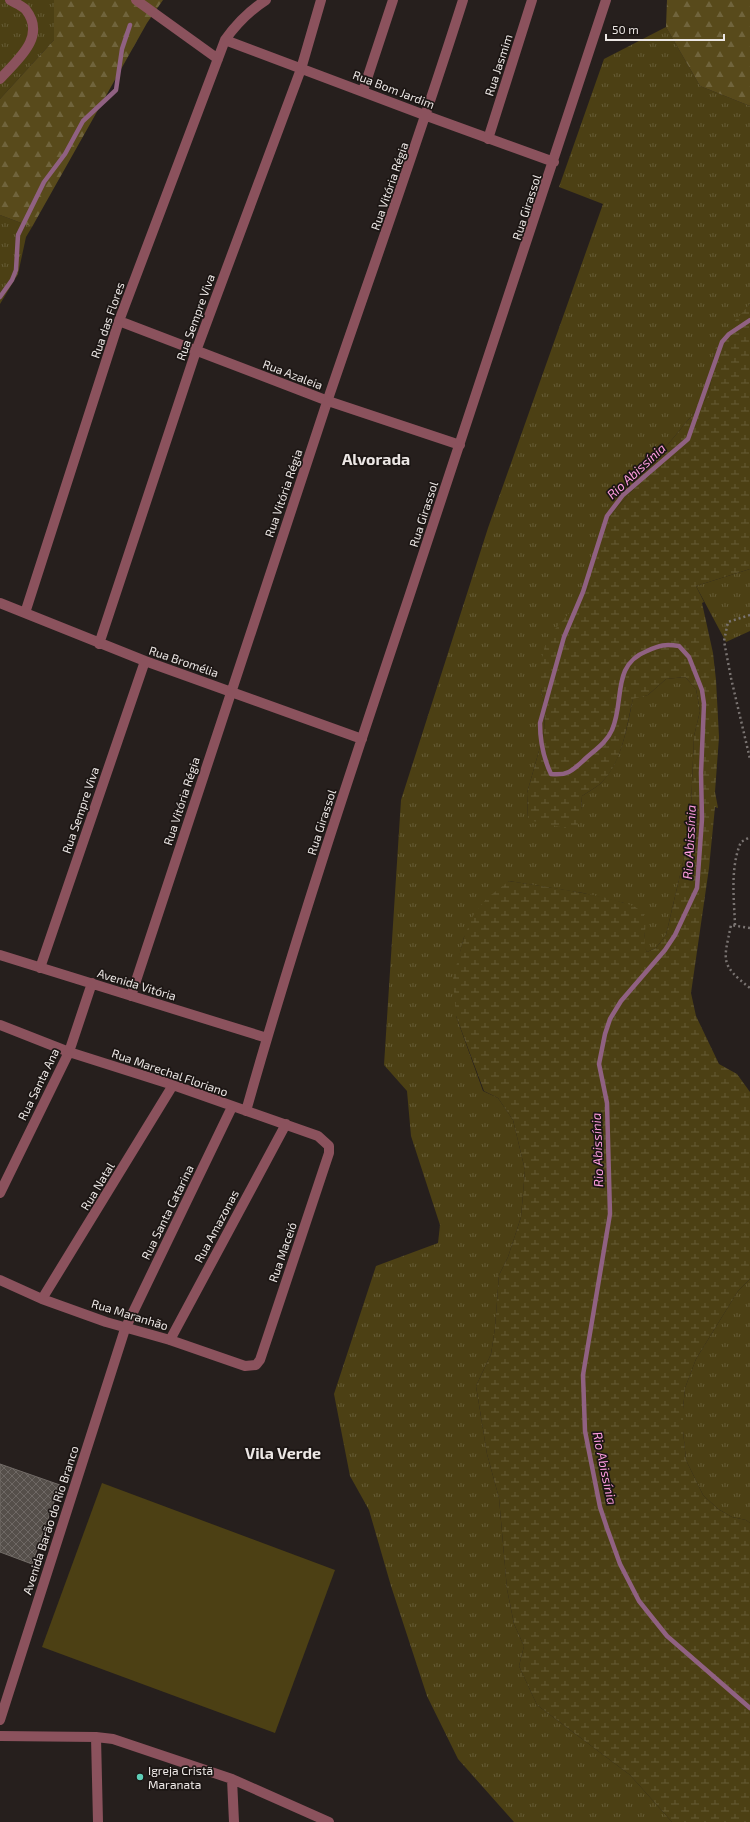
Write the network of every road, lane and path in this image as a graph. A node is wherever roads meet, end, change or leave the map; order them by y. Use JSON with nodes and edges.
{"nodes":[{"id":1,"x":10,"y":0,"type":"edge"},
{"id":2,"x":136,"y":0,"type":"edge"},
{"id":3,"x":266,"y":0,"type":"edge"},
{"id":4,"x":321,"y":0,"type":"edge"},
{"id":5,"x":393,"y":0,"type":"edge"},
{"id":6,"x":463,"y":0,"type":"edge"},
{"id":7,"x":532,"y":0,"type":"edge"},
{"id":8,"x":606,"y":0,"type":"edge"},
{"id":9,"x":225,"y":40,"type":"junction"},
{"id":10,"x":218,"y":59,"type":"junction"},
{"id":11,"x":301,"y":69,"type":"junction"},
{"id":12,"x":0,"y":79,"type":"edge"},
{"id":13,"x":363,"y":90,"type":"junction"},
{"id":14,"x":427,"y":116,"type":"junction"},
{"id":15,"x":488,"y":138,"type":"junction"},
{"id":16,"x":554,"y":162,"type":"junction"},
{"id":17,"x":119,"y":321,"type":"junction"},
{"id":18,"x":196,"y":351,"type":"junction"},
{"id":19,"x":328,"y":401,"type":"junction"},
{"id":20,"x":460,"y":445,"type":"junction"},
{"id":21,"x":0,"y":603,"type":"edge"},
{"id":22,"x":25,"y":613,"type":"junction"},
{"id":23,"x":750,"y":615,"type":"edge"},
{"id":24,"x":99,"y":644,"type":"junction"},
{"id":25,"x":145,"y":662,"type":"junction"},
{"id":26,"x":230,"y":691,"type":"junction"},
{"id":27,"x":362,"y":739,"type":"junction"},
{"id":28,"x":750,"y":759,"type":"edge"},
{"id":29,"x":750,"y":837,"type":"edge"},
{"id":30,"x":735,"y":925,"type":"junction"},
{"id":31,"x":750,"y":928,"type":"edge"},
{"id":32,"x":0,"y":955,"type":"edge"},
{"id":33,"x":40,"y":968,"type":"junction"},
{"id":34,"x":92,"y":983,"type":"junction"},
{"id":35,"x":750,"y":988,"type":"edge"},
{"id":36,"x":131,"y":996,"type":"junction"},
{"id":37,"x":0,"y":1025,"type":"edge"},
{"id":38,"x":267,"y":1038,"type":"junction"},
{"id":39,"x":69,"y":1052,"type":"junction"},
{"id":40,"x":173,"y":1086,"type":"junction"},
{"id":41,"x":232,"y":1107,"type":"junction"},
{"id":42,"x":246,"y":1112,"type":"junction"},
{"id":43,"x":286,"y":1124,"type":"junction"},
{"id":44,"x":328,"y":1146,"type":"joint"},
{"id":45,"x":0,"y":1193,"type":"edge"},
{"id":46,"x":0,"y":1280,"type":"edge"},
{"id":47,"x":42,"y":1299,"type":"junction"},
{"id":48,"x":125,"y":1329,"type":"junction"},
{"id":49,"x":170,"y":1340,"type":"junction"},
{"id":50,"x":256,"y":1365,"type":"joint"},
{"id":51,"x":0,"y":1720,"type":"edge"},
{"id":52,"x":0,"y":1736,"type":"edge"},
{"id":53,"x":96,"y":1737,"type":"junction"},
{"id":54,"x":232,"y":1779,"type":"junction"},
{"id":55,"x":98,"y":1822,"type":"edge"},
{"id":56,"x":234,"y":1822,"type":"edge"},
{"id":57,"x":329,"y":1822,"type":"edge"}],
"edges":[{"from":1,"to":12,"type":"street"},
{"from":2,"to":10,"type":"street"},
{"from":3,"to":9,"type":"street","name":"Rua das Flores"},
{"from":4,"to":11,"type":"street","name":"Rua Sempre Viva"},
{"from":5,"to":13,"type":"street"},
{"from":6,"to":14,"type":"street","name":"Rua Vitória Régia"},
{"from":7,"to":15,"type":"street","name":"Rua Jasmim"},
{"from":8,"to":16,"type":"street","name":"Rua Girassol"},
{"from":9,"to":10,"type":"street","name":"Rua das Flores"},
{"from":9,"to":11,"type":"street","name":"Rua Bom Jardim"},
{"from":10,"to":17,"type":"street","name":"Rua das Flores"},
{"from":11,"to":13,"type":"street","name":"Rua Bom Jardim"},
{"from":11,"to":18,"type":"street","name":"Rua Sempre Viva"},
{"from":13,"to":14,"type":"street","name":"Rua Bom Jardim"},
{"from":14,"to":15,"type":"street","name":"Rua Bom Jardim"},
{"from":14,"to":19,"type":"street","name":"Rua Vitória Régia"},
{"from":15,"to":16,"type":"street","name":"Rua Bom Jardim"},
{"from":16,"to":20,"type":"street","name":"Rua Girassol"},
{"from":17,"to":18,"type":"street","name":"Rua Azaleia"},
{"from":17,"to":22,"type":"street","name":"Rua das Flores"},
{"from":18,"to":19,"type":"street","name":"Rua Azaleia"},
{"from":18,"to":24,"type":"street","name":"Rua Sempre Viva"},
{"from":19,"to":20,"type":"street","name":"Rua Azaleia"},
{"from":19,"to":26,"type":"street","name":"Rua Vitória Régia"},
{"from":20,"to":27,"type":"street","name":"Rua Girassol"},
{"from":21,"to":22,"type":"street","name":"Rua Bromélia"},
{"from":22,"to":24,"type":"street","name":"Rua Bromélia"},
{"from":23,"to":28,"type":"path"},
{"from":24,"to":25,"type":"street","name":"Rua Bromélia"},
{"from":25,"to":26,"type":"street","name":"Rua Bromélia"},
{"from":25,"to":33,"type":"street","name":"Rua Sempre Viva"},
{"from":26,"to":27,"type":"street","name":"Rua Bromélia"},
{"from":26,"to":36,"type":"street","name":"Rua Vitória Régia"},
{"from":27,"to":38,"type":"street","name":"Rua Girassol"},
{"from":29,"to":30,"type":"path"},
{"from":30,"to":31,"type":"path"},
{"from":30,"to":35,"type":"path"},
{"from":32,"to":33,"type":"street","name":"Avenida Vitória"},
{"from":33,"to":34,"type":"street","name":"Avenida Vitória"},
{"from":34,"to":36,"type":"street","name":"Avenida Vitória"},
{"from":34,"to":39,"type":"street","name":"Rua Santa Ana"},
{"from":36,"to":38,"type":"street","name":"Avenida Vitória"},
{"from":37,"to":39,"type":"street","name":"Rua Marechal Floriano"},
{"from":38,"to":42,"type":"street","name":"Rua Girassol"},
{"from":39,"to":40,"type":"street","name":"Rua Marechal Floriano"},
{"from":39,"to":45,"type":"street","name":"Rua Santa Ana"},
{"from":40,"to":41,"type":"street","name":"Rua Marechal Floriano"},
{"from":40,"to":47,"type":"street","name":"Rua Natal"},
{"from":41,"to":42,"type":"street","name":"Rua Marechal Floriano"},
{"from":41,"to":48,"type":"street","name":"Rua Santa Catarina"},
{"from":42,"to":43,"type":"street","name":"Rua Marechal Floriano"},
{"from":43,"to":44,"type":"street","name":"Rua Marechal Floriano"},
{"from":43,"to":49,"type":"street","name":"Rua Amazonas"},
{"from":44,"to":50,"type":"street","name":"Rua Maceió"},
{"from":46,"to":47,"type":"street","name":"Rua Maranhão"},
{"from":47,"to":48,"type":"street","name":"Rua Maranhão"},
{"from":48,"to":49,"type":"street","name":"Rua Maranhão"},
{"from":48,"to":51,"type":"street","name":"Avenida Barão do Rio Branco"},
{"from":49,"to":50,"type":"street","name":"Rua Maranhão"},
{"from":52,"to":53,"type":"street"},
{"from":53,"to":54,"type":"street"},
{"from":53,"to":55,"type":"street"},
{"from":54,"to":56,"type":"street"},
{"from":54,"to":57,"type":"street"}]}
